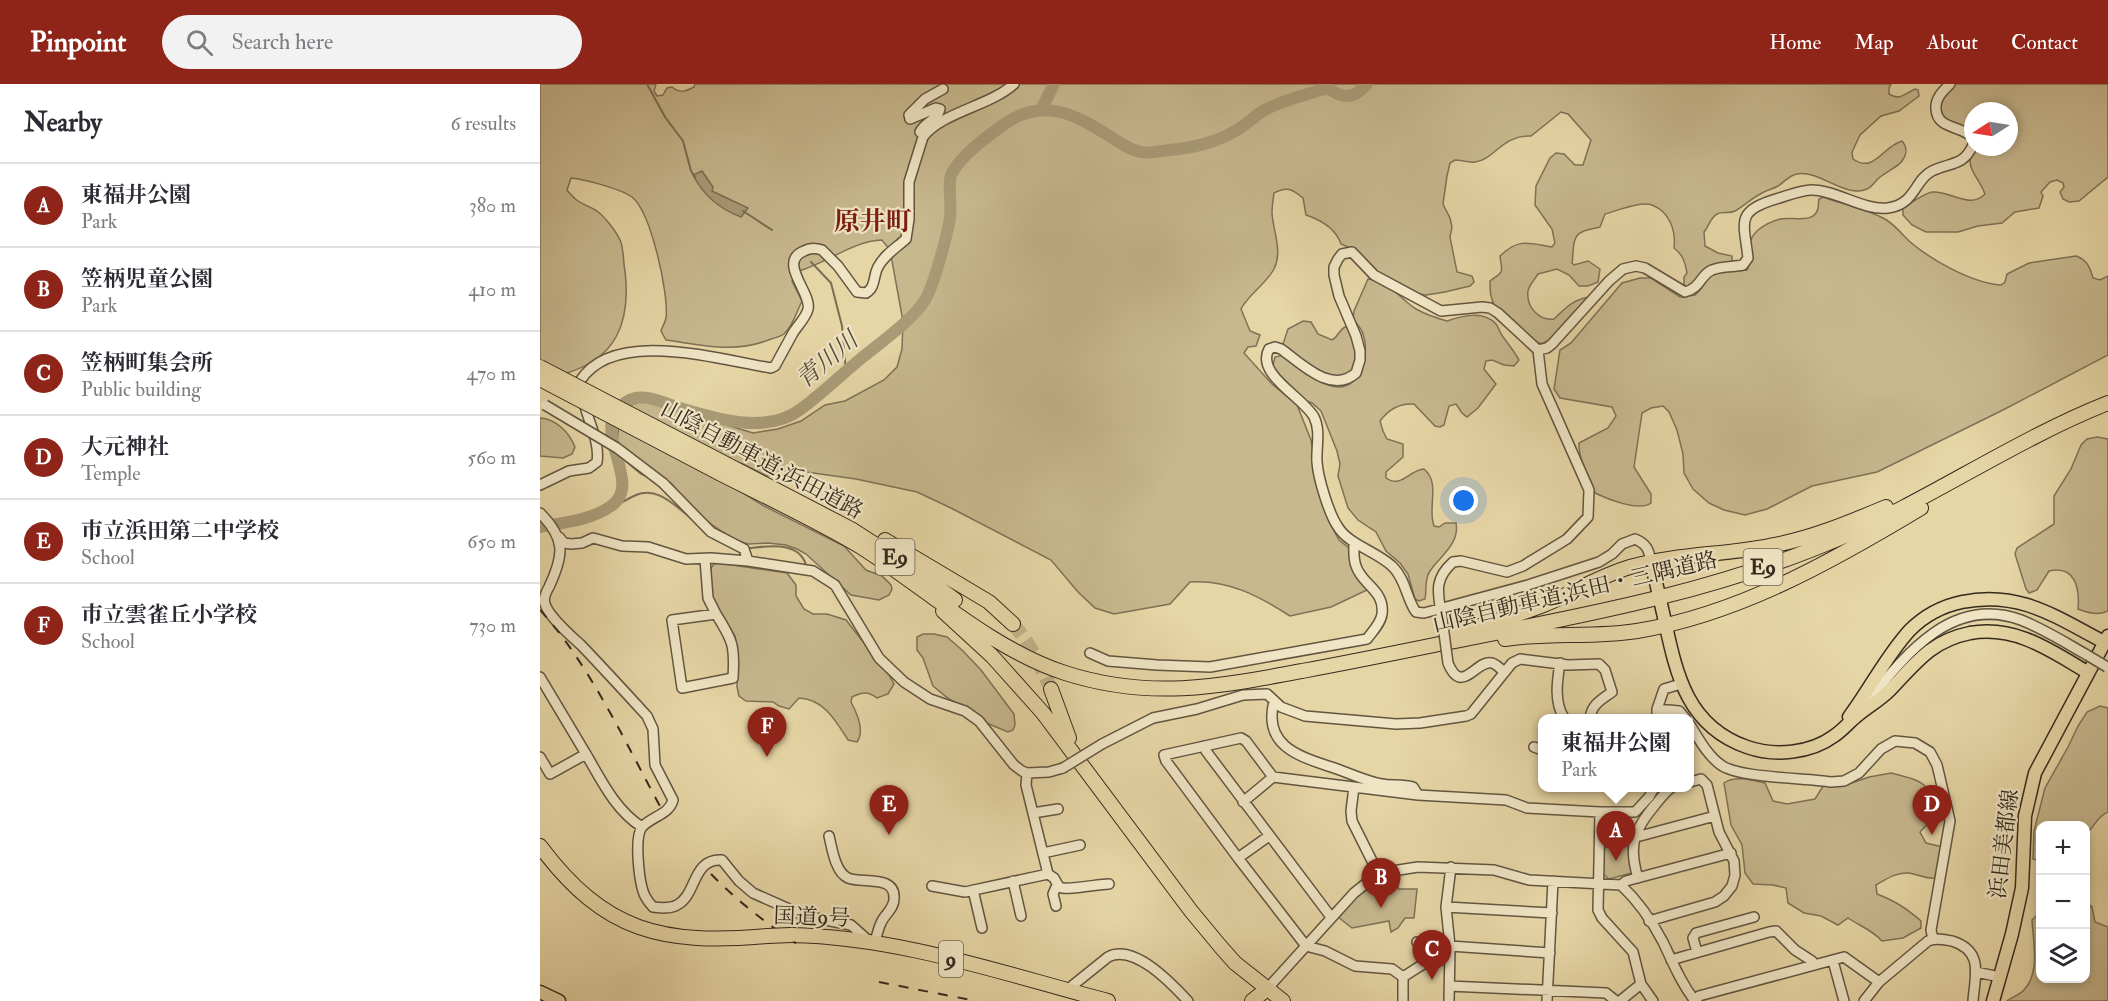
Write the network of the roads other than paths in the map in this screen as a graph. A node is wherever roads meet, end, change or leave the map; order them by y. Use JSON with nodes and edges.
{"nodes":[{"id":1,"x":1014,"y":84,"type":"edge"},
{"id":2,"x":1950,"y":84,"type":"edge"},
{"id":3,"x":943,"y":89,"type":"dead end"},
{"id":4,"x":1964,"y":132,"type":"edge"},
{"id":5,"x":922,"y":141,"type":"junction"},
{"id":6,"x":1966,"y":156,"type":"edge"},
{"id":7,"x":1538,"y":350,"type":"junction"},
{"id":8,"x":540,"y":367,"type":"edge"},
{"id":9,"x":540,"y":379,"type":"edge"},
{"id":10,"x":2108,"y":403,"type":"edge"},
{"id":11,"x":543,"y":404,"type":"edge"},
{"id":12,"x":2061,"y":424,"type":"junction"},
{"id":13,"x":724,"y":470,"type":"junction"},
{"id":14,"x":540,"y":485,"type":"edge"},
{"id":15,"x":766,"y":485,"type":"junction"},
{"id":16,"x":1937,"y":489,"type":"junction"},
{"id":17,"x":541,"y":513,"type":"edge"},
{"id":18,"x":557,"y":534,"type":"junction"},
{"id":19,"x":1354,"y":542,"type":"junction"},
{"id":20,"x":705,"y":558,"type":"junction"},
{"id":21,"x":748,"y":561,"type":"junction"},
{"id":22,"x":1651,"y":562,"type":"junction"},
{"id":23,"x":887,"y":565,"type":"junction"},
{"id":24,"x":1658,"y":591,"type":"dead end"},
{"id":25,"x":1661,"y":604,"type":"dead end"},
{"id":26,"x":1441,"y":613,"type":"junction"},
{"id":27,"x":716,"y":614,"type":"junction"},
{"id":28,"x":1013,"y":624,"type":"tunnel mouth"},
{"id":29,"x":1666,"y":626,"type":"junction"},
{"id":30,"x":2106,"y":639,"type":"edge"},
{"id":31,"x":1441,"y":644,"type":"junction"},
{"id":32,"x":1014,"y":646,"type":"junction"},
{"id":33,"x":1090,"y":653,"type":"dead end"},
{"id":34,"x":1352,"y":662,"type":"junction"},
{"id":35,"x":1560,"y":663,"type":"junction"},
{"id":36,"x":2108,"y":667,"type":"edge"},
{"id":37,"x":1504,"y":672,"type":"junction"},
{"id":38,"x":2087,"y":672,"type":"junction"},
{"id":39,"x":540,"y":677,"type":"edge"},
{"id":40,"x":1681,"y":684,"type":"junction"},
{"id":41,"x":1051,"y":689,"type":"tunnel mouth"},
{"id":42,"x":1274,"y":701,"type":"junction"},
{"id":43,"x":1561,"y":714,"type":"edge"},
{"id":44,"x":1590,"y":714,"type":"edge"},
{"id":45,"x":1657,"y":714,"type":"edge"},
{"id":46,"x":1682,"y":714,"type":"edge"},
{"id":47,"x":1857,"y":715,"type":"junction"},
{"id":48,"x":1694,"y":732,"type":"edge"},
{"id":49,"x":1833,"y":737,"type":"junction"},
{"id":50,"x":1204,"y":746,"type":"junction"},
{"id":51,"x":586,"y":754,"type":"junction"},
{"id":52,"x":540,"y":757,"type":"edge"},
{"id":53,"x":1027,"y":773,"type":"junction"},
{"id":54,"x":1089,"y":774,"type":"junction"},
{"id":55,"x":1273,"y":777,"type":"junction"},
{"id":56,"x":1694,"y":781,"type":"edge"},
{"id":57,"x":1354,"y":787,"type":"junction"},
{"id":58,"x":1651,"y":792,"type":"edge"},
{"id":59,"x":1667,"y":792,"type":"edge"},
{"id":60,"x":1418,"y":795,"type":"junction"},
{"id":61,"x":1244,"y":802,"type":"junction"},
{"id":62,"x":1058,"y":809,"type":"dead end"},
{"id":63,"x":1600,"y":812,"type":"junction"},
{"id":64,"x":1033,"y":813,"type":"junction"},
{"id":65,"x":1715,"y":816,"type":"junction"},
{"id":66,"x":642,"y":827,"type":"junction"},
{"id":67,"x":1635,"y":835,"type":"junction"},
{"id":68,"x":829,"y":836,"type":"dead end"},
{"id":69,"x":1269,"y":836,"type":"junction"},
{"id":70,"x":1080,"y":845,"type":"dead end"},
{"id":71,"x":540,"y":846,"type":"edge"},
{"id":72,"x":1043,"y":853,"type":"junction"},
{"id":73,"x":1731,"y":853,"type":"junction"},
{"id":74,"x":1238,"y":858,"type":"junction"},
{"id":75,"x":1451,"y":867,"type":"junction"},
{"id":76,"x":1048,"y":874,"type":"junction"},
{"id":77,"x":1379,"y":875,"type":"junction"},
{"id":78,"x":1638,"y":878,"type":"junction"},
{"id":79,"x":1013,"y":881,"type":"junction"},
{"id":80,"x":1553,"y":881,"type":"junction"},
{"id":81,"x":1598,"y":883,"type":"junction"},
{"id":82,"x":1109,"y":884,"type":"dead end"},
{"id":83,"x":1057,"y":885,"type":"junction"},
{"id":84,"x":1621,"y":885,"type":"junction"},
{"id":85,"x":932,"y":886,"type":"dead end"},
{"id":86,"x":973,"y":890,"type":"junction"},
{"id":87,"x":1056,"y":906,"type":"dead end"},
{"id":88,"x":1446,"y":907,"type":"junction"},
{"id":89,"x":1552,"y":913,"type":"junction"},
{"id":90,"x":1022,"y":916,"type":"dead end"},
{"id":91,"x":1331,"y":917,"type":"junction"},
{"id":92,"x":1754,"y":917,"type":"dead end"},
{"id":93,"x":1649,"y":921,"type":"junction"},
{"id":94,"x":982,"y":928,"type":"dead end"},
{"id":95,"x":1933,"y":939,"type":"junction"},
{"id":96,"x":872,"y":941,"type":"junction"},
{"id":97,"x":1417,"y":942,"type":"dead end"},
{"id":98,"x":1306,"y":946,"type":"junction"},
{"id":99,"x":1450,"y":946,"type":"junction"},
{"id":100,"x":1697,"y":952,"type":"junction"},
{"id":101,"x":1550,"y":953,"type":"junction"},
{"id":102,"x":1671,"y":960,"type":"junction"},
{"id":103,"x":1833,"y":961,"type":"junction"},
{"id":104,"x":1815,"y":965,"type":"junction"},
{"id":105,"x":1976,"y":972,"type":"junction"},
{"id":106,"x":1403,"y":977,"type":"junction"},
{"id":107,"x":2000,"y":977,"type":"junction"},
{"id":108,"x":1879,"y":982,"type":"junction"},
{"id":109,"x":1641,"y":984,"type":"junction"},
{"id":110,"x":1449,"y":986,"type":"junction"},
{"id":111,"x":1267,"y":989,"type":"junction"},
{"id":112,"x":1067,"y":990,"type":"junction"},
{"id":113,"x":1548,"y":990,"type":"junction"},
{"id":114,"x":540,"y":992,"type":"edge"},
{"id":115,"x":559,"y":1001,"type":"edge"},
{"id":116,"x":1108,"y":1001,"type":"edge"},
{"id":117,"x":1188,"y":1001,"type":"edge"},
{"id":118,"x":1252,"y":1001,"type":"edge"},
{"id":119,"x":1283,"y":1001,"type":"edge"},
{"id":120,"x":1403,"y":1001,"type":"edge"},
{"id":121,"x":1449,"y":1001,"type":"edge"},
{"id":122,"x":1547,"y":1001,"type":"edge"},
{"id":123,"x":1618,"y":1001,"type":"edge"},
{"id":124,"x":1653,"y":1001,"type":"edge"},
{"id":125,"x":1695,"y":1001,"type":"edge"},
{"id":126,"x":1844,"y":1001,"type":"edge"},
{"id":127,"x":1864,"y":1001,"type":"edge"},
{"id":128,"x":1973,"y":1001,"type":"edge"},
{"id":129,"x":1993,"y":1001,"type":"edge"}],
"edges":[{"from":1,"to":5,"type":"street"},
{"from":2,"to":4,"type":"street"},
{"from":3,"to":5,"type":"street"},
{"from":5,"to":14,"type":"street"},
{"from":6,"to":7,"type":"street"},
{"from":7,"to":19,"type":"street"},
{"from":7,"to":26,"type":"street"},
{"from":8,"to":13,"type":"highway","name":"山陰自動車道;浜田道路","number":"E9","bridge":true},
{"from":9,"to":13,"type":"highway","name":"山陰自動車道;浜田道路","number":"E9","bridge":true},
{"from":10,"to":12,"type":"highway","name":"山陰自動車道;浜田・三隅道路","number":"E9"},
{"from":11,"to":21,"type":"street","bridge":true},
{"from":12,"to":16,"type":"highway","name":"山陰自動車道;浜田・三隅道路","number":"E9"},
{"from":12,"to":29,"type":"highway"},
{"from":13,"to":15,"type":"highway","name":"山陰自動車道;浜田道路","number":"E9"},
{"from":13,"to":23,"type":"highway","name":"山陰自動車道;浜田道路","number":"E9"},
{"from":15,"to":28,"type":"highway"},
{"from":15,"to":32,"type":"highway","name":"山陰自動車道;浜田道路","number":"E9"},
{"from":16,"to":22,"type":"highway"},
{"from":16,"to":31,"type":"highway","name":"山陰自動車道;浜田・三隅道路","number":"E9"},
{"from":17,"to":18,"type":"street"},
{"from":18,"to":20,"type":"street"},
{"from":18,"to":66,"type":"street"},
{"from":19,"to":26,"type":"street"},
{"from":19,"to":33,"type":"street"},
{"from":20,"to":21,"type":"street"},
{"from":20,"to":27,"type":"street"},
{"from":21,"to":53,"type":"street"},
{"from":22,"to":24,"type":"main road"},
{"from":22,"to":26,"type":"street"},
{"from":22,"to":34,"type":"highway"},
{"from":23,"to":32,"type":"highway","name":"山陰自動車道;浜田道路","number":"E9"},
{"from":23,"to":54,"type":"highway"},
{"from":25,"to":29,"type":"main road"},
{"from":26,"to":37,"type":"street","bridge":true},
{"from":27,"to":27,"type":"street"},
{"from":29,"to":31,"type":"highway"},
{"from":29,"to":40,"type":"main road"},
{"from":30,"to":38,"type":"main road","name":"浜田美都線"},
{"from":30,"to":49,"type":"main road"},
{"from":31,"to":34,"type":"highway","name":"山陰自動車道;浜田・三隅道路","number":"E9"},
{"from":32,"to":34,"type":"highway","name":"山陰自動車道;浜田・三隅道路","number":"E9"},
{"from":35,"to":37,"type":"street"},
{"from":35,"to":43,"type":"street"},
{"from":35,"to":44,"type":"street"},
{"from":36,"to":47,"type":"street","bridge":true},
{"from":37,"to":42,"type":"street"},
{"from":38,"to":47,"type":"main road"},
{"from":38,"to":107,"type":"main road","name":"浜田美都線"},
{"from":39,"to":51,"type":"street"},
{"from":40,"to":45,"type":"street"},
{"from":40,"to":49,"type":"main road"},
{"from":41,"to":54,"type":"highway"},
{"from":42,"to":53,"type":"street","bridge":true},
{"from":42,"to":60,"type":"street"},
{"from":45,"to":46,"type":"street"},
{"from":47,"to":49,"type":"main road"},
{"from":48,"to":95,"type":"street"},
{"from":50,"to":55,"type":"street"},
{"from":50,"to":61,"type":"street"},
{"from":50,"to":74,"type":"street"},
{"from":51,"to":52,"type":"street"},
{"from":51,"to":66,"type":"street"},
{"from":53,"to":64,"type":"street"},
{"from":54,"to":111,"type":"highway"},
{"from":55,"to":57,"type":"street"},
{"from":55,"to":61,"type":"street"},
{"from":56,"to":65,"type":"street"},
{"from":57,"to":60,"type":"street"},
{"from":57,"to":77,"type":"street"},
{"from":58,"to":63,"type":"street"},
{"from":59,"to":67,"type":"street"},
{"from":60,"to":63,"type":"street"},
{"from":61,"to":69,"type":"street"},
{"from":62,"to":64,"type":"street"},
{"from":63,"to":81,"type":"street"},
{"from":64,"to":72,"type":"street"},
{"from":65,"to":67,"type":"street"},
{"from":65,"to":73,"type":"street"},
{"from":66,"to":96,"type":"street"},
{"from":67,"to":78,"type":"street"},
{"from":68,"to":96,"type":"street"},
{"from":69,"to":74,"type":"street"},
{"from":69,"to":91,"type":"street"},
{"from":70,"to":72,"type":"street"},
{"from":71,"to":96,"type":"highway","name":"国道9号","number":"9","bridge":true},
{"from":72,"to":76,"type":"street"},
{"from":73,"to":78,"type":"street"},
{"from":73,"to":93,"type":"street"},
{"from":74,"to":98,"type":"street"},
{"from":75,"to":77,"type":"street"},
{"from":75,"to":80,"type":"street"},
{"from":75,"to":88,"type":"street"},
{"from":76,"to":79,"type":"street"},
{"from":76,"to":83,"type":"street"},
{"from":77,"to":91,"type":"street"},
{"from":78,"to":84,"type":"street"},
{"from":79,"to":86,"type":"street"},
{"from":79,"to":90,"type":"street"},
{"from":80,"to":81,"type":"street"},
{"from":80,"to":89,"type":"street"},
{"from":81,"to":84,"type":"street"},
{"from":81,"to":109,"type":"street"},
{"from":82,"to":83,"type":"street"},
{"from":83,"to":87,"type":"street"},
{"from":84,"to":93,"type":"street"},
{"from":85,"to":86,"type":"street"},
{"from":86,"to":94,"type":"street"},
{"from":88,"to":89,"type":"street"},
{"from":88,"to":99,"type":"street"},
{"from":89,"to":101,"type":"street"},
{"from":91,"to":98,"type":"street"},
{"from":92,"to":100,"type":"street"},
{"from":93,"to":102,"type":"street"},
{"from":95,"to":105,"type":"street"},
{"from":95,"to":108,"type":"street"},
{"from":96,"to":112,"type":"highway","name":"国道9号","number":"9"},
{"from":97,"to":106,"type":"street"},
{"from":98,"to":106,"type":"street"},
{"from":98,"to":111,"type":"street"},
{"from":99,"to":101,"type":"street"},
{"from":99,"to":110,"type":"street"},
{"from":100,"to":102,"type":"street"},
{"from":100,"to":104,"type":"street"},
{"from":101,"to":113,"type":"street"},
{"from":102,"to":125,"type":"street"},
{"from":103,"to":104,"type":"street"},
{"from":103,"to":108,"type":"street"},
{"from":103,"to":126,"type":"street"},
{"from":104,"to":125,"type":"street"},
{"from":105,"to":107,"type":"street"},
{"from":105,"to":128,"type":"street"},
{"from":106,"to":120,"type":"street"},
{"from":107,"to":129,"type":"main road","name":"浜田美都線"},
{"from":108,"to":127,"type":"street"},
{"from":109,"to":123,"type":"street"},
{"from":109,"to":124,"type":"street"},
{"from":110,"to":113,"type":"street"},
{"from":110,"to":121,"type":"street"},
{"from":111,"to":118,"type":"highway"},
{"from":111,"to":119,"type":"highway"},
{"from":112,"to":116,"type":"highway","name":"国道9号","number":"9"},
{"from":112,"to":117,"type":"street"},
{"from":113,"to":122,"type":"street"},
{"from":113,"to":123,"type":"street"},
{"from":114,"to":115,"type":"main road"}]}
